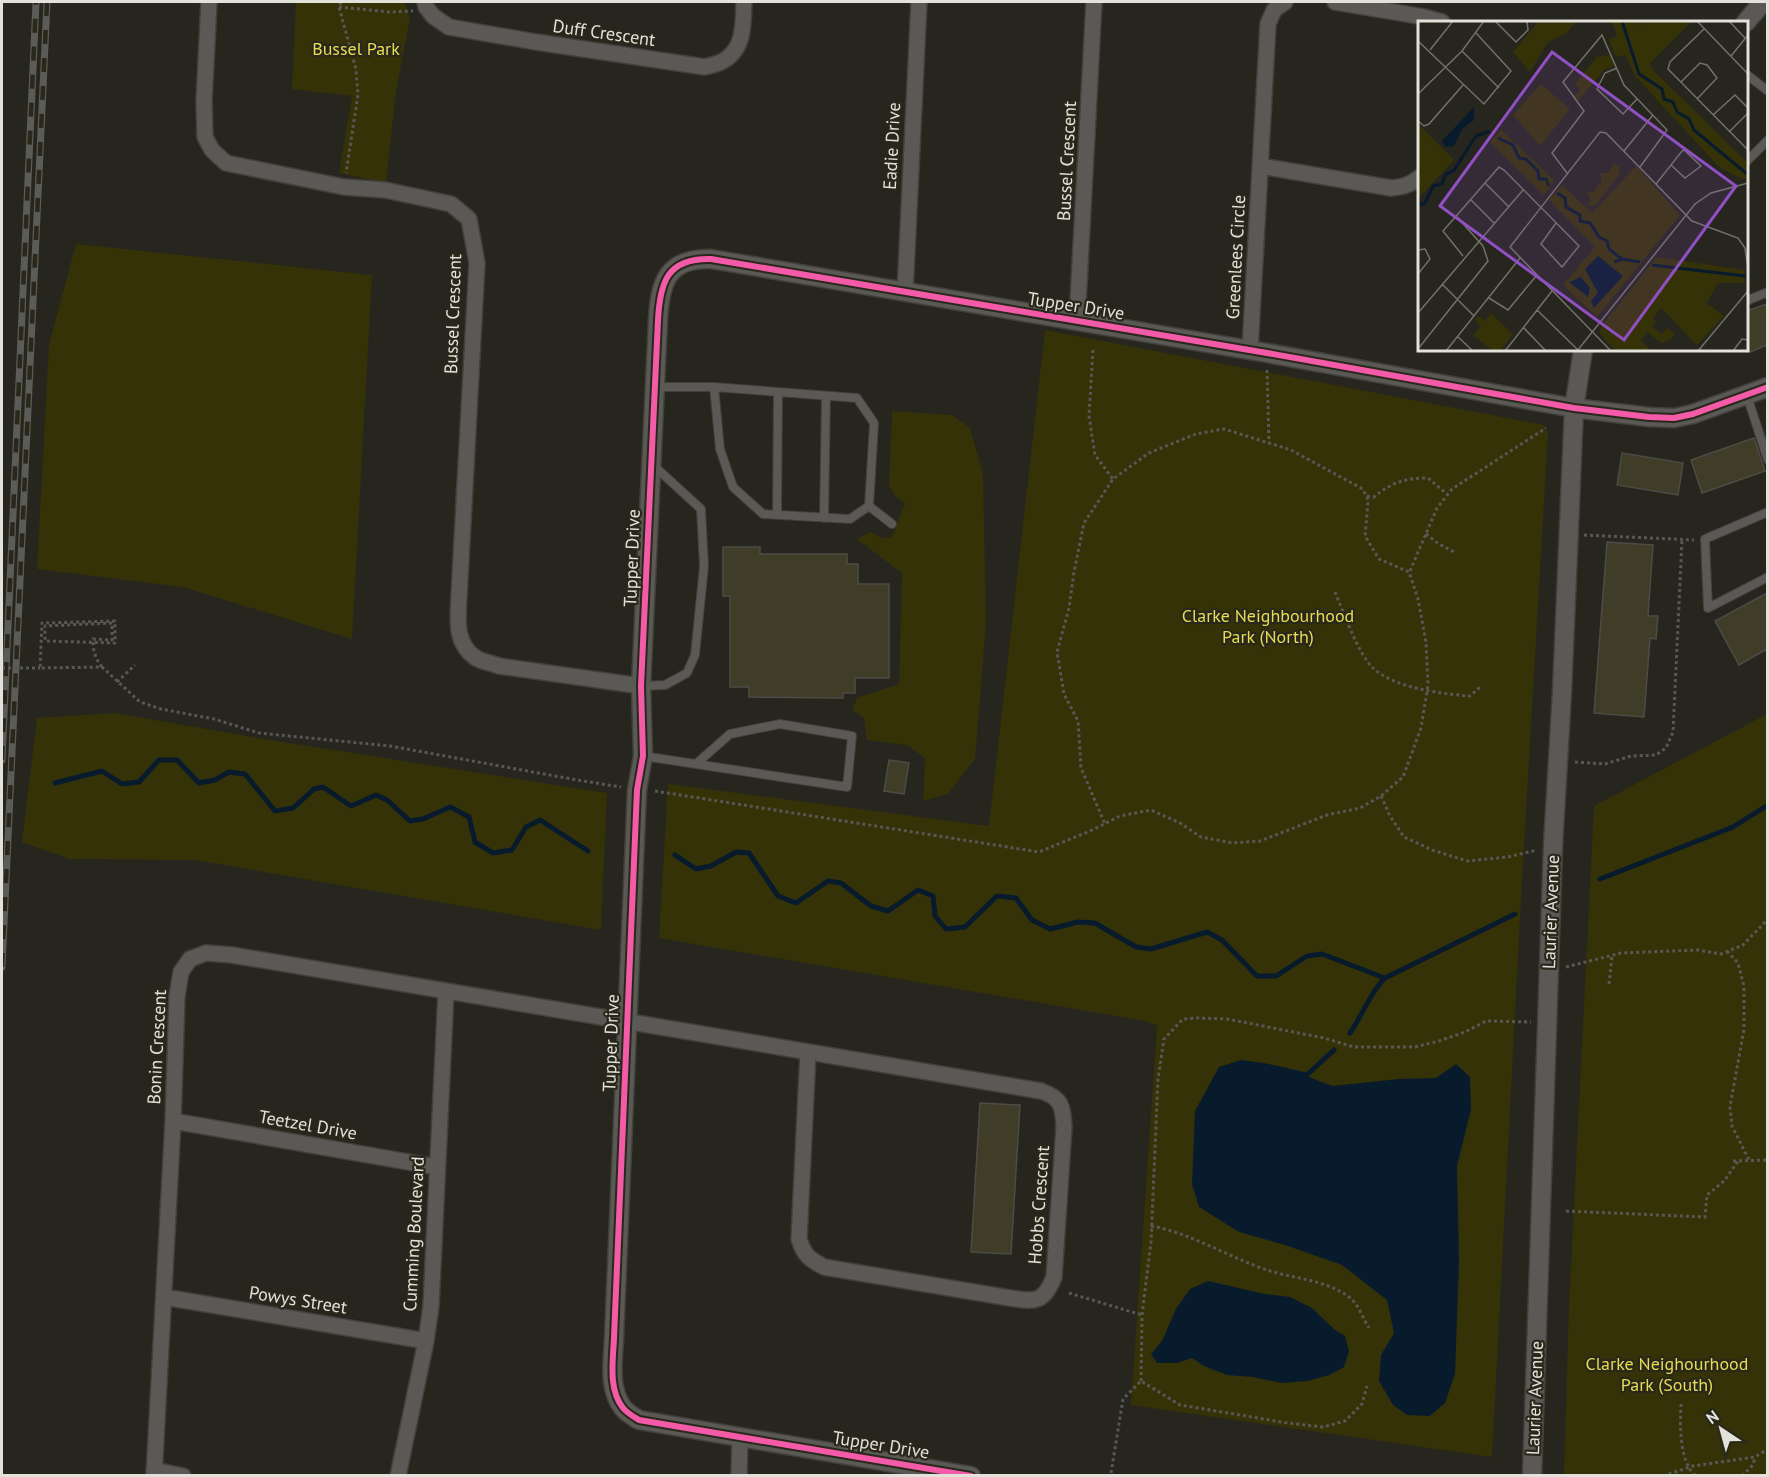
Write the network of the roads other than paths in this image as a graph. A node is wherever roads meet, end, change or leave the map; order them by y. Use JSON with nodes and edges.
{"nodes":[{"id":1,"x":209,"y":2,"type":"edge"},
{"id":2,"x":744,"y":2,"type":"edge"},
{"id":3,"x":919,"y":2,"type":"edge"},
{"id":4,"x":1094,"y":2,"type":"edge"},
{"id":5,"x":1285,"y":2,"type":"edge"},
{"id":6,"x":1335,"y":2,"type":"edge"},
{"id":7,"x":1763,"y":2,"type":"edge"},
{"id":8,"x":425,"y":4,"type":"edge"},
{"id":9,"x":1438,"y":21,"type":"edge"},
{"id":10,"x":1747,"y":21,"type":"edge"},
{"id":11,"x":1748,"y":76,"type":"edge"},
{"id":12,"x":1767,"y":91,"type":"edge"},
{"id":13,"x":1767,"y":140,"type":"edge"},
{"id":14,"x":1748,"y":160,"type":"edge"},
{"id":15,"x":1260,"y":166,"type":"junction"},
{"id":16,"x":1418,"y":178,"type":"edge"},
{"id":17,"x":905,"y":292,"type":"junction"},
{"id":18,"x":1767,"y":292,"type":"edge"},
{"id":19,"x":1748,"y":300,"type":"edge"},
{"id":20,"x":1077,"y":321,"type":"junction"},
{"id":21,"x":1583,"y":351,"type":"edge"},
{"id":22,"x":1258,"y":352,"type":"junction"},
{"id":23,"x":655,"y":387,"type":"junction"},
{"id":24,"x":714,"y":387,"type":"junction"},
{"id":25,"x":1767,"y":387,"type":"edge"},
{"id":26,"x":778,"y":392,"type":"junction"},
{"id":27,"x":1747,"y":395,"type":"junction"},
{"id":28,"x":826,"y":396,"type":"junction"},
{"id":29,"x":1574,"y":408,"type":"junction"},
{"id":30,"x":1767,"y":460,"type":"edge"},
{"id":31,"x":651,"y":463,"type":"junction"},
{"id":32,"x":869,"y":506,"type":"junction"},
{"id":33,"x":1767,"y":512,"type":"edge"},
{"id":34,"x":777,"y":515,"type":"junction"},
{"id":35,"x":824,"y":518,"type":"junction"},
{"id":36,"x":892,"y":524,"type":"dead end"},
{"id":37,"x":1767,"y":578,"type":"edge"},
{"id":38,"x":641,"y":686,"type":"junction"},
{"id":39,"x":643,"y":756,"type":"junction"},
{"id":40,"x":696,"y":764,"type":"junction"},
{"id":41,"x":446,"y":992,"type":"junction"},
{"id":42,"x":627,"y":1021,"type":"junction"},
{"id":43,"x":808,"y":1053,"type":"junction"},
{"id":44,"x":173,"y":1121,"type":"junction"},
{"id":45,"x":437,"y":1167,"type":"junction"},
{"id":46,"x":164,"y":1298,"type":"junction"},
{"id":47,"x":426,"y":1341,"type":"junction"},
{"id":48,"x":740,"y":1437,"type":"junction"},
{"id":49,"x":920,"y":1471,"type":"edge"},
{"id":50,"x":154,"y":1473,"type":"edge"},
{"id":51,"x":183,"y":1476,"type":"edge"},
{"id":52,"x":398,"y":1476,"type":"edge"},
{"id":53,"x":739,"y":1476,"type":"edge"},
{"id":54,"x":971,"y":1476,"type":"edge"},
{"id":55,"x":1532,"y":1476,"type":"edge"}],
"edges":[{"from":1,"to":38,"type":"street","name":"Bussel Crescent"},
{"from":2,"to":8,"type":"street","name":"Duff Crescent"},
{"from":3,"to":17,"type":"street","name":"Eadie Drive"},
{"from":4,"to":20,"type":"street","name":"Bussel Crescent"},
{"from":5,"to":15,"type":"street","name":"Greenlees Circle"},
{"from":6,"to":9,"type":"street"},
{"from":7,"to":10,"type":"street"},
{"from":11,"to":12,"type":"lane"},
{"from":13,"to":14,"type":"lane"},
{"from":15,"to":16,"type":"street"},
{"from":15,"to":22,"type":"street","name":"Greenlees Circle"},
{"from":17,"to":20,"type":"street","name":"Tupper Drive"},
{"from":17,"to":23,"type":"street","name":"Tupper Drive"},
{"from":18,"to":19,"type":"lane"},
{"from":20,"to":22,"type":"street","name":"Tupper Drive"},
{"from":21,"to":29,"type":"street","name":"Laurier Avenue"},
{"from":22,"to":29,"type":"street","name":"Tupper Drive"},
{"from":23,"to":24,"type":"lane"},
{"from":23,"to":31,"type":"street","name":"Tupper Drive"},
{"from":24,"to":26,"type":"lane"},
{"from":24,"to":34,"type":"lane"},
{"from":25,"to":27,"type":"street","name":"Tupper Drive"},
{"from":26,"to":28,"type":"lane"},
{"from":26,"to":34,"type":"lane"},
{"from":27,"to":29,"type":"street","name":"Tupper Drive"},
{"from":27,"to":30,"type":"lane"},
{"from":28,"to":32,"type":"lane"},
{"from":28,"to":35,"type":"lane"},
{"from":29,"to":55,"type":"street","name":"Laurier Avenue"},
{"from":31,"to":38,"type":"street","name":"Tupper Drive"},
{"from":31,"to":38,"type":"lane"},
{"from":32,"to":35,"type":"lane"},
{"from":32,"to":36,"type":"lane"},
{"from":33,"to":37,"type":"lane"},
{"from":34,"to":35,"type":"lane"},
{"from":38,"to":39,"type":"street","name":"Tupper Drive"},
{"from":39,"to":40,"type":"lane"},
{"from":39,"to":42,"type":"street","name":"Tupper Drive"},
{"from":40,"to":40,"type":"lane"},
{"from":41,"to":42,"type":"street","name":"Bonin Crescent"},
{"from":41,"to":44,"type":"street","name":"Bonin Crescent"},
{"from":41,"to":45,"type":"street","name":"Cumming Boulevard"},
{"from":42,"to":43,"type":"street","name":"Hobbs Crescent"},
{"from":42,"to":48,"type":"street","name":"Tupper Drive"},
{"from":43,"to":43,"type":"street","name":"Hobbs Crescent"},
{"from":44,"to":45,"type":"street","name":"Teetzel Drive"},
{"from":44,"to":46,"type":"street","name":"Bonin Crescent"},
{"from":45,"to":47,"type":"street","name":"Cumming Boulevard"},
{"from":46,"to":47,"type":"street","name":"Powys Street"},
{"from":46,"to":50,"type":"street","name":"Bonin Crescent"},
{"from":47,"to":52,"type":"street","name":"Cumming Boulevard"},
{"from":48,"to":49,"type":"street","name":"Tupper Drive"},
{"from":48,"to":53,"type":"street"},
{"from":49,"to":54,"type":"street","name":"Tupper Drive"},
{"from":50,"to":51,"type":"street"}]}
